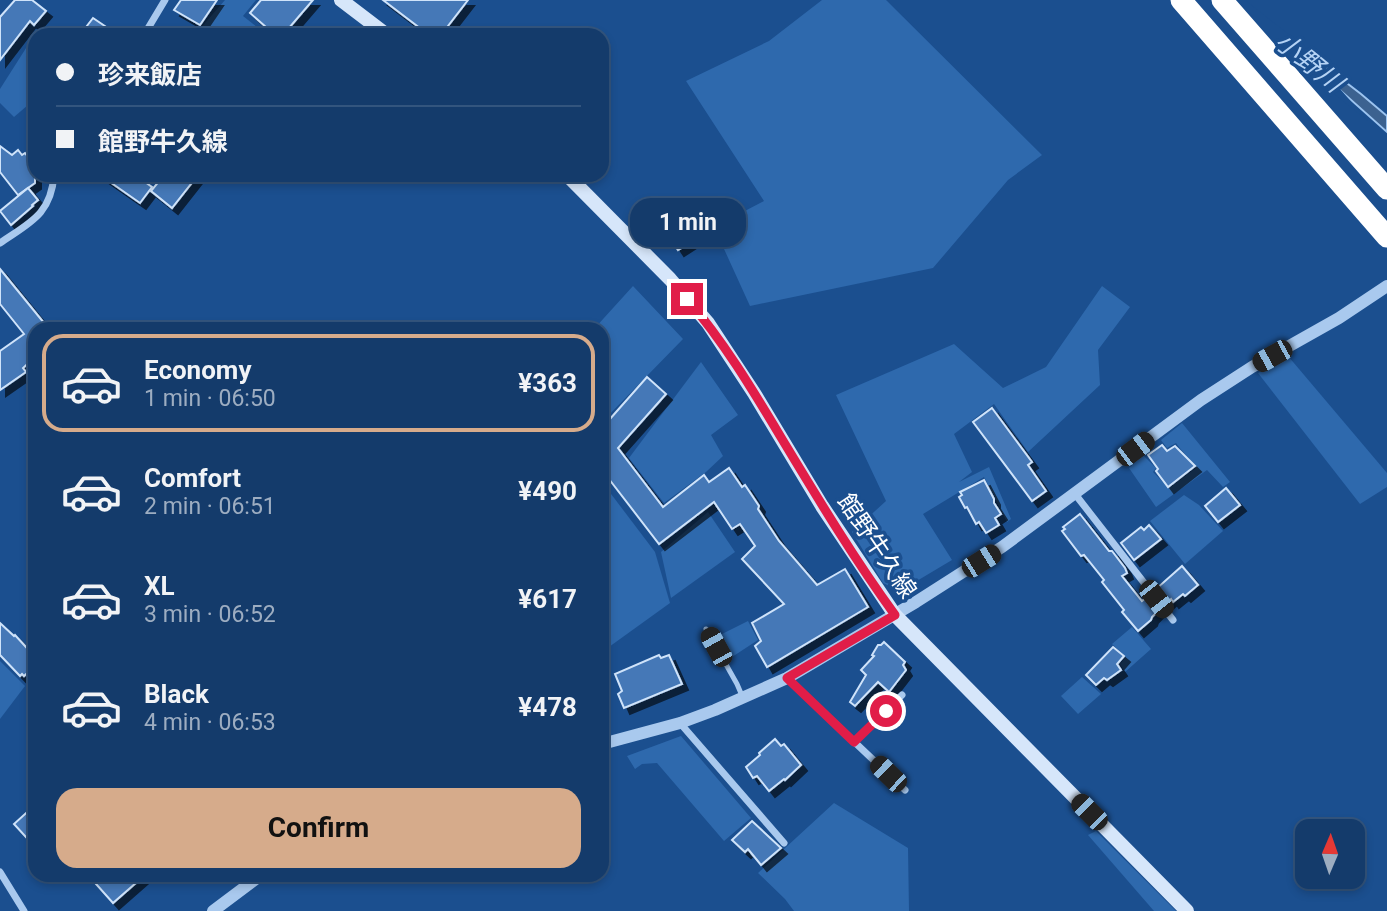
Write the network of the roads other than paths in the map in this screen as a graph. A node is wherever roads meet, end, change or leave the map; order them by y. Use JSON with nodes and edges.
{"nodes":[{"id":1,"x":165,"y":0,"type":"edge"},
{"id":2,"x":341,"y":0,"type":"edge"},
{"id":3,"x":1181,"y":0,"type":"edge"},
{"id":4,"x":1222,"y":0,"type":"edge"},
{"id":5,"x":148,"y":28,"type":"edge"},
{"id":6,"x":378,"y":28,"type":"edge"},
{"id":7,"x":52,"y":182,"type":"edge"},
{"id":8,"x":574,"y":182,"type":"edge"},
{"id":9,"x":1387,"y":190,"type":"edge"},
{"id":10,"x":1387,"y":237,"type":"edge"},
{"id":11,"x":0,"y":243,"type":"edge"},
{"id":12,"x":1387,"y":285,"type":"edge"},
{"id":13,"x":1075,"y":494,"type":"junction"},
{"id":14,"x":895,"y":615,"type":"junction"},
{"id":15,"x":1173,"y":620,"type":"dead end"},
{"id":16,"x":706,"y":629,"type":"dead end"},
{"id":17,"x":787,"y":678,"type":"junction"},
{"id":18,"x":902,"y":695,"type":"dead end"},
{"id":19,"x":743,"y":698,"type":"junction"},
{"id":20,"x":680,"y":723,"type":"junction"},
{"id":21,"x":609,"y":742,"type":"edge"},
{"id":22,"x":854,"y":742,"type":"junction"},
{"id":23,"x":905,"y":790,"type":"dead end"},
{"id":24,"x":784,"y":843,"type":"dead end"},
{"id":25,"x":0,"y":872,"type":"edge"},
{"id":26,"x":252,"y":882,"type":"edge"},
{"id":27,"x":24,"y":911,"type":"edge"},
{"id":28,"x":213,"y":911,"type":"edge"},
{"id":29,"x":1187,"y":911,"type":"edge"}],
"edges":[{"from":1,"to":5,"type":"street"},
{"from":2,"to":6,"type":"main road"},
{"from":3,"to":10,"type":"highway"},
{"from":4,"to":9,"type":"highway"},
{"from":7,"to":11,"type":"street"},
{"from":8,"to":14,"type":"main road","name":"館野牛久線"},
{"from":12,"to":13,"type":"street"},
{"from":13,"to":14,"type":"street"},
{"from":13,"to":15,"type":"street"},
{"from":14,"to":17,"type":"street"},
{"from":14,"to":29,"type":"main road","name":"館野牛久線"},
{"from":16,"to":19,"type":"lane"},
{"from":17,"to":19,"type":"street"},
{"from":17,"to":22,"type":"street"},
{"from":18,"to":22,"type":"street"},
{"from":19,"to":20,"type":"street"},
{"from":20,"to":21,"type":"street"},
{"from":20,"to":24,"type":"street"},
{"from":22,"to":23,"type":"street"},
{"from":25,"to":27,"type":"street"},
{"from":26,"to":28,"type":"street"}]}
